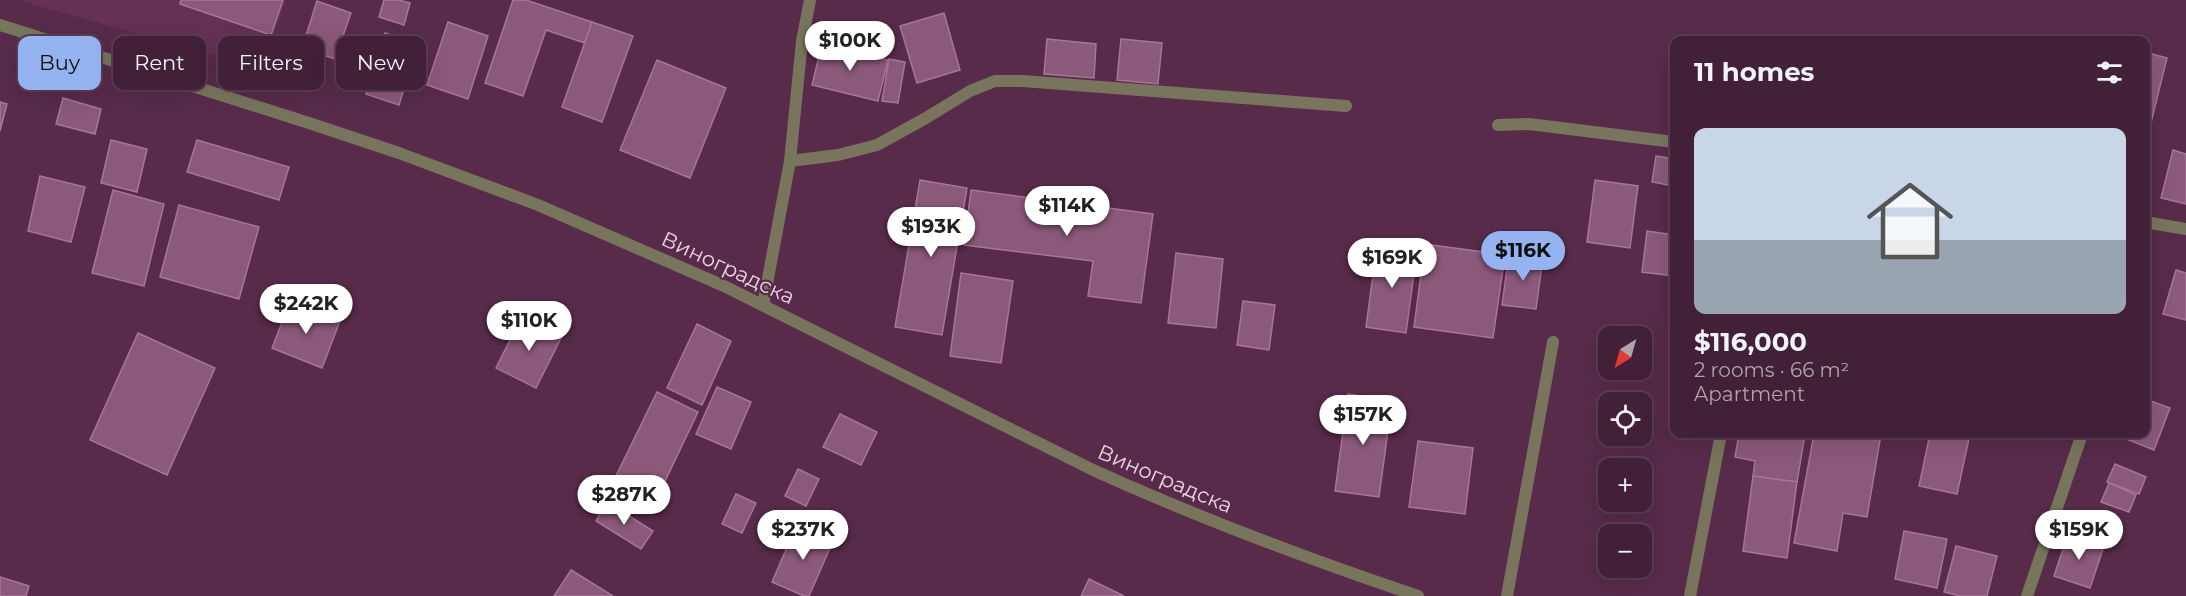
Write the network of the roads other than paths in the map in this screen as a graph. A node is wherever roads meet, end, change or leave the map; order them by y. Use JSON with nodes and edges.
{"nodes":[{"id":1,"x":810,"y":0,"type":"edge"},
{"id":2,"x":0,"y":25,"type":"edge"},
{"id":3,"x":1346,"y":106,"type":"dead end"},
{"id":4,"x":1498,"y":125,"type":"dead end"},
{"id":5,"x":1670,"y":142,"type":"edge"},
{"id":6,"x":790,"y":161,"type":"junction"},
{"id":7,"x":2150,"y":223,"type":"edge"},
{"id":8,"x":2186,"y":230,"type":"edge"},
{"id":9,"x":763,"y":305,"type":"junction"},
{"id":10,"x":1553,"y":342,"type":"dead end"},
{"id":11,"x":1720,"y":438,"type":"edge"},
{"id":12,"x":2081,"y":438,"type":"edge"},
{"id":13,"x":1418,"y":596,"type":"edge"},
{"id":14,"x":1507,"y":596,"type":"edge"},
{"id":15,"x":1690,"y":596,"type":"edge"},
{"id":16,"x":2027,"y":596,"type":"edge"}],
"edges":[{"from":1,"to":6,"type":"street"},
{"from":2,"to":9,"type":"street","name":"Виноградска"},
{"from":3,"to":6,"type":"street"},
{"from":4,"to":5,"type":"street"},
{"from":6,"to":9,"type":"street"},
{"from":7,"to":8,"type":"street"},
{"from":9,"to":13,"type":"street","name":"Виноградска"},
{"from":10,"to":14,"type":"street"},
{"from":11,"to":15,"type":"street"},
{"from":12,"to":16,"type":"street"}]}
